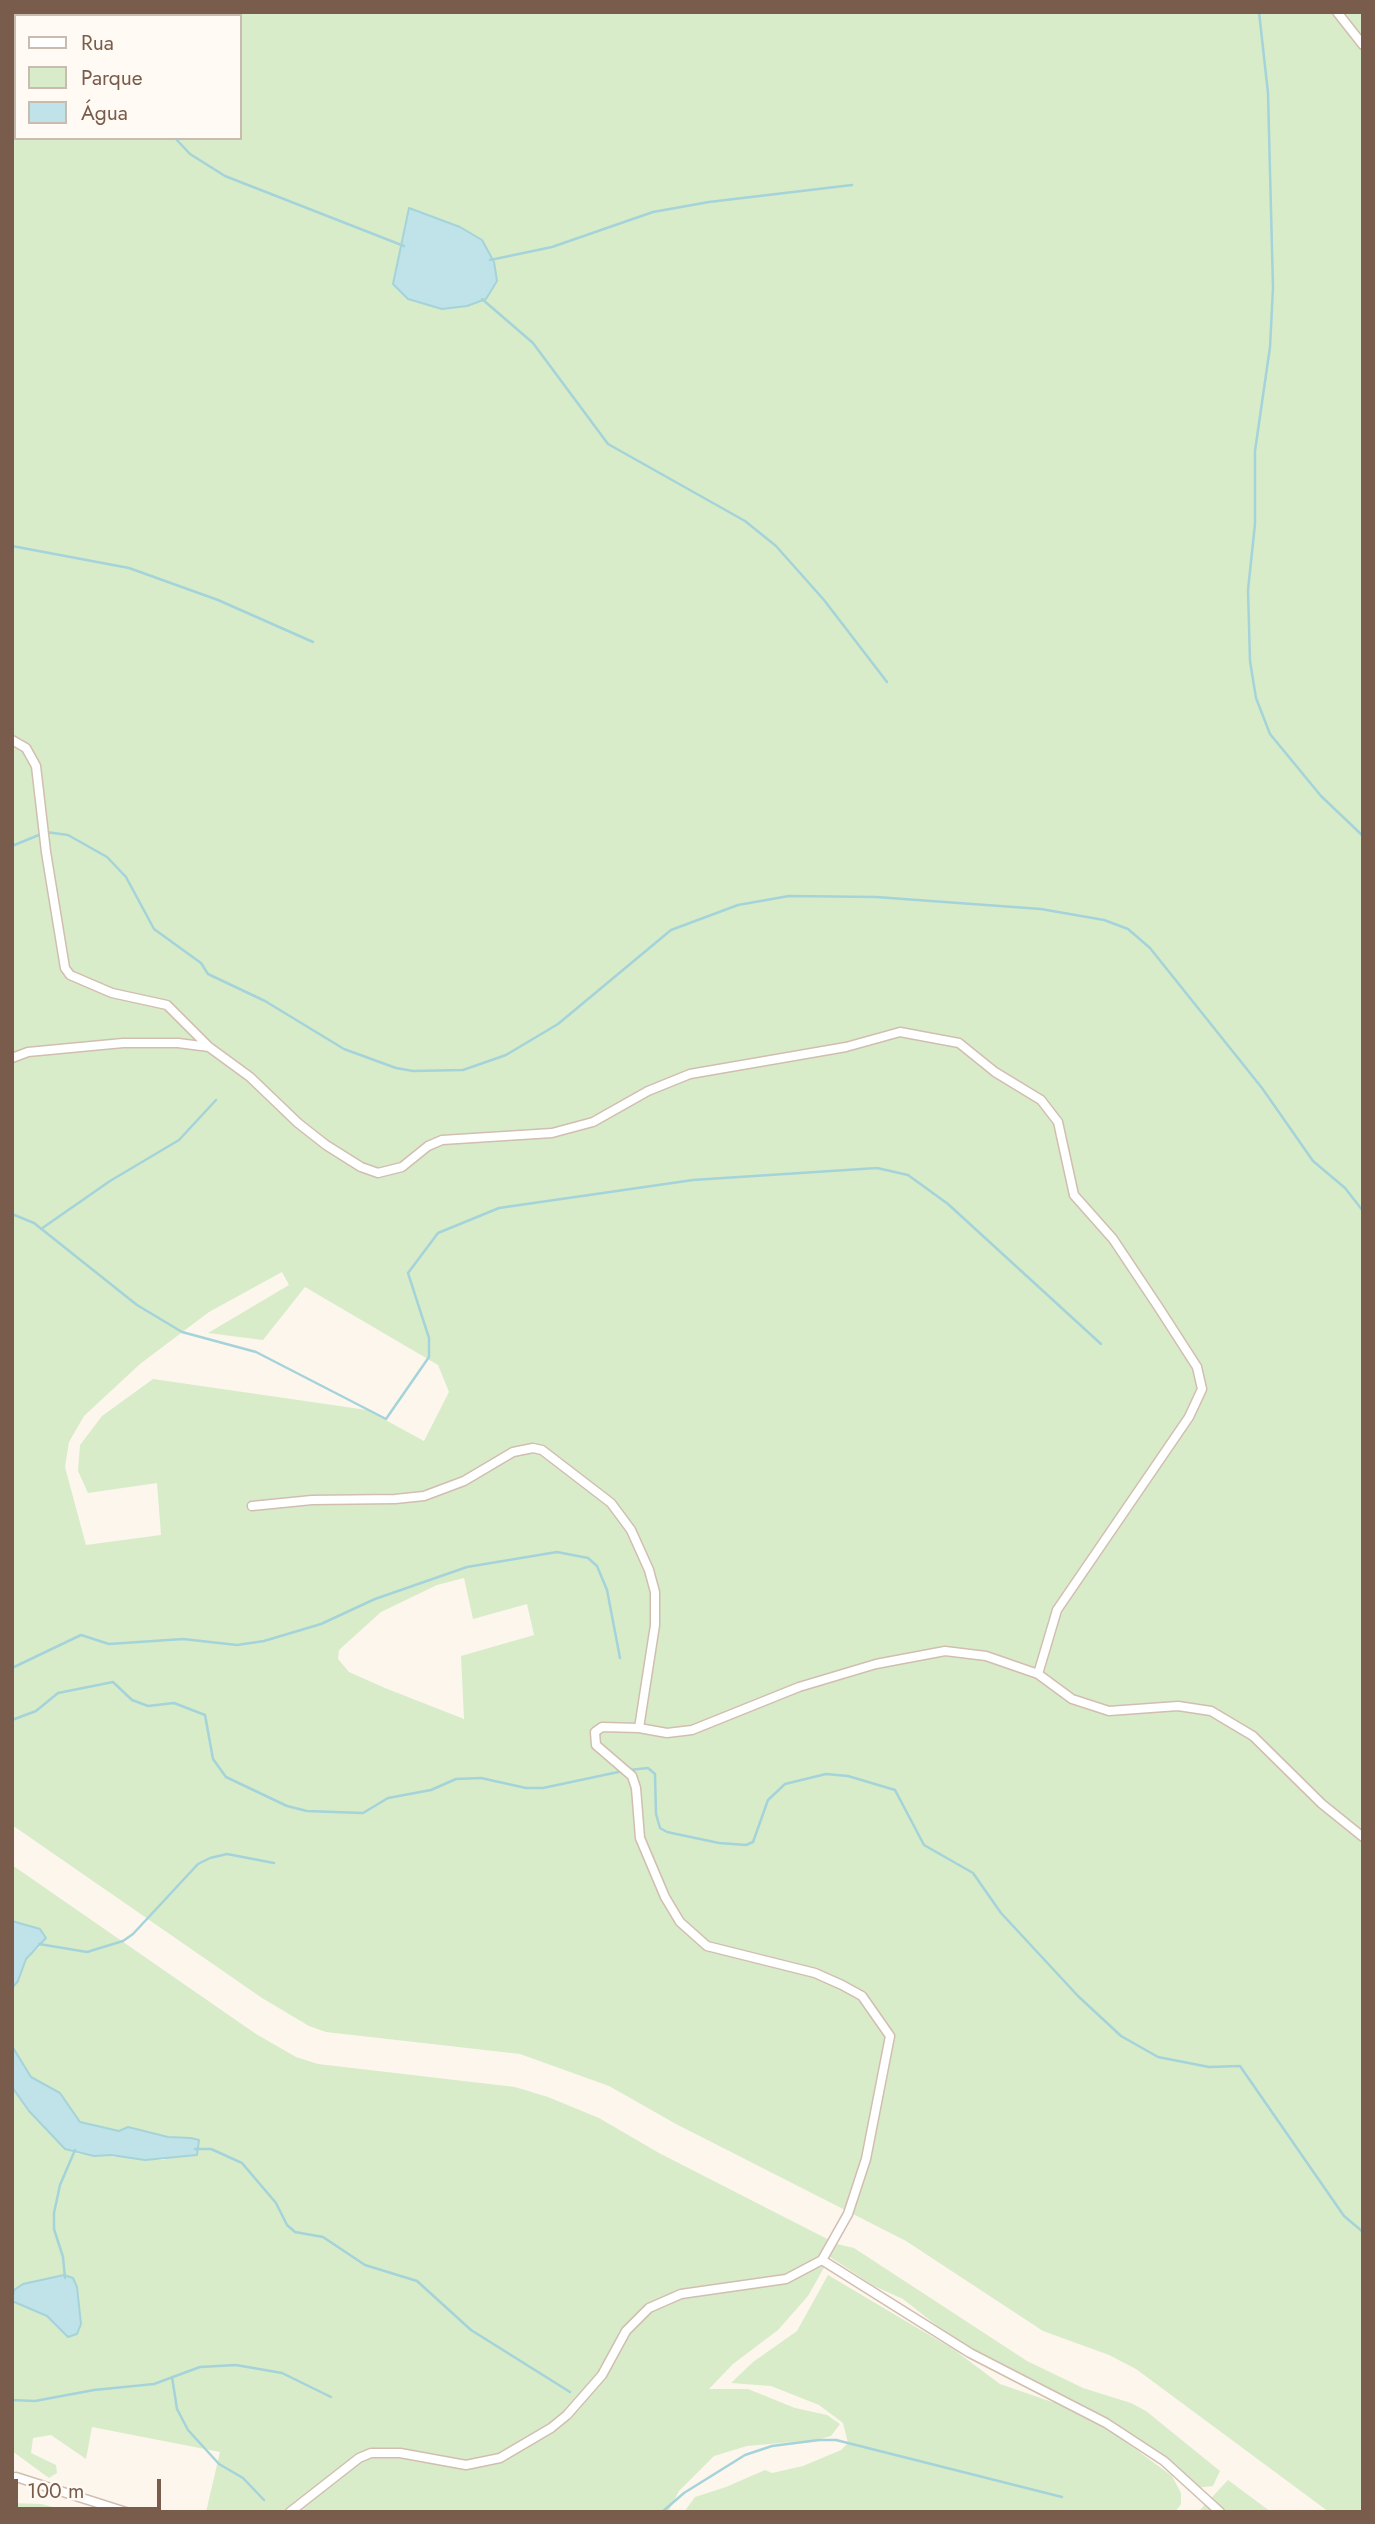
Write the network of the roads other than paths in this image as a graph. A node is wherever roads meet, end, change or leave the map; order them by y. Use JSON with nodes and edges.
{"nodes":[{"id":1,"x":1338,"y":12,"type":"edge"},
{"id":2,"x":1363,"y":45,"type":"edge"},
{"id":3,"x":12,"y":740,"type":"edge"},
{"id":4,"x":209,"y":1047,"type":"junction"},
{"id":5,"x":12,"y":1058,"type":"edge"},
{"id":6,"x":252,"y":1506,"type":"dead end"},
{"id":7,"x":1038,"y":1674,"type":"junction"},
{"id":8,"x":639,"y":1728,"type":"junction"},
{"id":9,"x":1363,"y":1837,"type":"edge"},
{"id":10,"x":822,"y":2260,"type":"junction"},
{"id":11,"x":16,"y":2477,"type":"dead end"},
{"id":12,"x":126,"y":2512,"type":"edge"},
{"id":13,"x":290,"y":2512,"type":"edge"},
{"id":14,"x":1220,"y":2512,"type":"edge"}],
"edges":[{"from":1,"to":2,"type":"street"},
{"from":3,"to":4,"type":"street"},
{"from":4,"to":5,"type":"street"},
{"from":4,"to":7,"type":"street"},
{"from":6,"to":8,"type":"street"},
{"from":7,"to":8,"type":"street"},
{"from":7,"to":9,"type":"street"},
{"from":8,"to":10,"type":"street"},
{"from":10,"to":13,"type":"street"},
{"from":10,"to":14,"type":"street"},
{"from":11,"to":12,"type":"street"}]}
